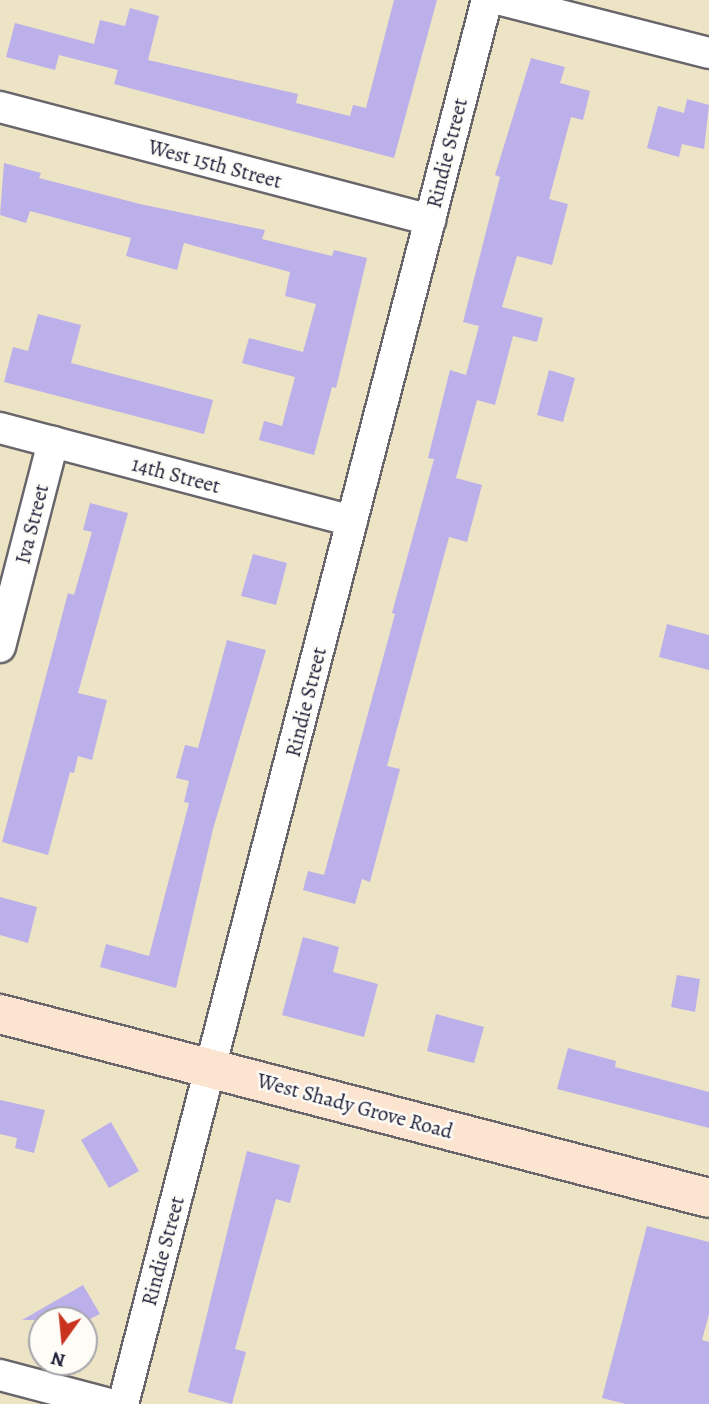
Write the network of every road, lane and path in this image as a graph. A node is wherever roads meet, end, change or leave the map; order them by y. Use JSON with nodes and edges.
{"nodes":[{"id":1,"x":487,"y":0,"type":"edge"},
{"id":2,"x":501,"y":0,"type":"edge"},
{"id":3,"x":709,"y":53,"type":"edge"},
{"id":4,"x":0,"y":107,"type":"edge"},
{"id":5,"x":430,"y":220,"type":"junction"},
{"id":6,"x":0,"y":428,"type":"edge"},
{"id":7,"x":53,"y":442,"type":"junction"},
{"id":8,"x":352,"y":521,"type":"junction"},
{"id":9,"x":0,"y":647,"type":"edge"},
{"id":10,"x":0,"y":1014,"type":"edge"},
{"id":11,"x":212,"y":1069,"type":"junction"},
{"id":12,"x":709,"y":1198,"type":"edge"},
{"id":13,"x":0,"y":1376,"type":"edge"},
{"id":14,"x":110,"y":1404,"type":"edge"},
{"id":15,"x":123,"y":1404,"type":"edge"}],
"edges":[{"from":1,"to":5,"type":"street","name":"Rindie Street"},
{"from":2,"to":3,"type":"street"},
{"from":4,"to":5,"type":"street","name":"West 15th Street"},
{"from":5,"to":8,"type":"street","name":"Rindie Street"},
{"from":6,"to":7,"type":"street","name":"14th Street"},
{"from":7,"to":8,"type":"street","name":"14th Street"},
{"from":7,"to":9,"type":"street","name":"Iva Street"},
{"from":8,"to":11,"type":"street","name":"Rindie Street"},
{"from":10,"to":11,"type":"main road","name":"West Shady Grove Road"},
{"from":11,"to":12,"type":"main road","name":"West Shady Grove Road"},
{"from":11,"to":15,"type":"street","name":"Rindie Street"},
{"from":13,"to":14,"type":"street"}]}
